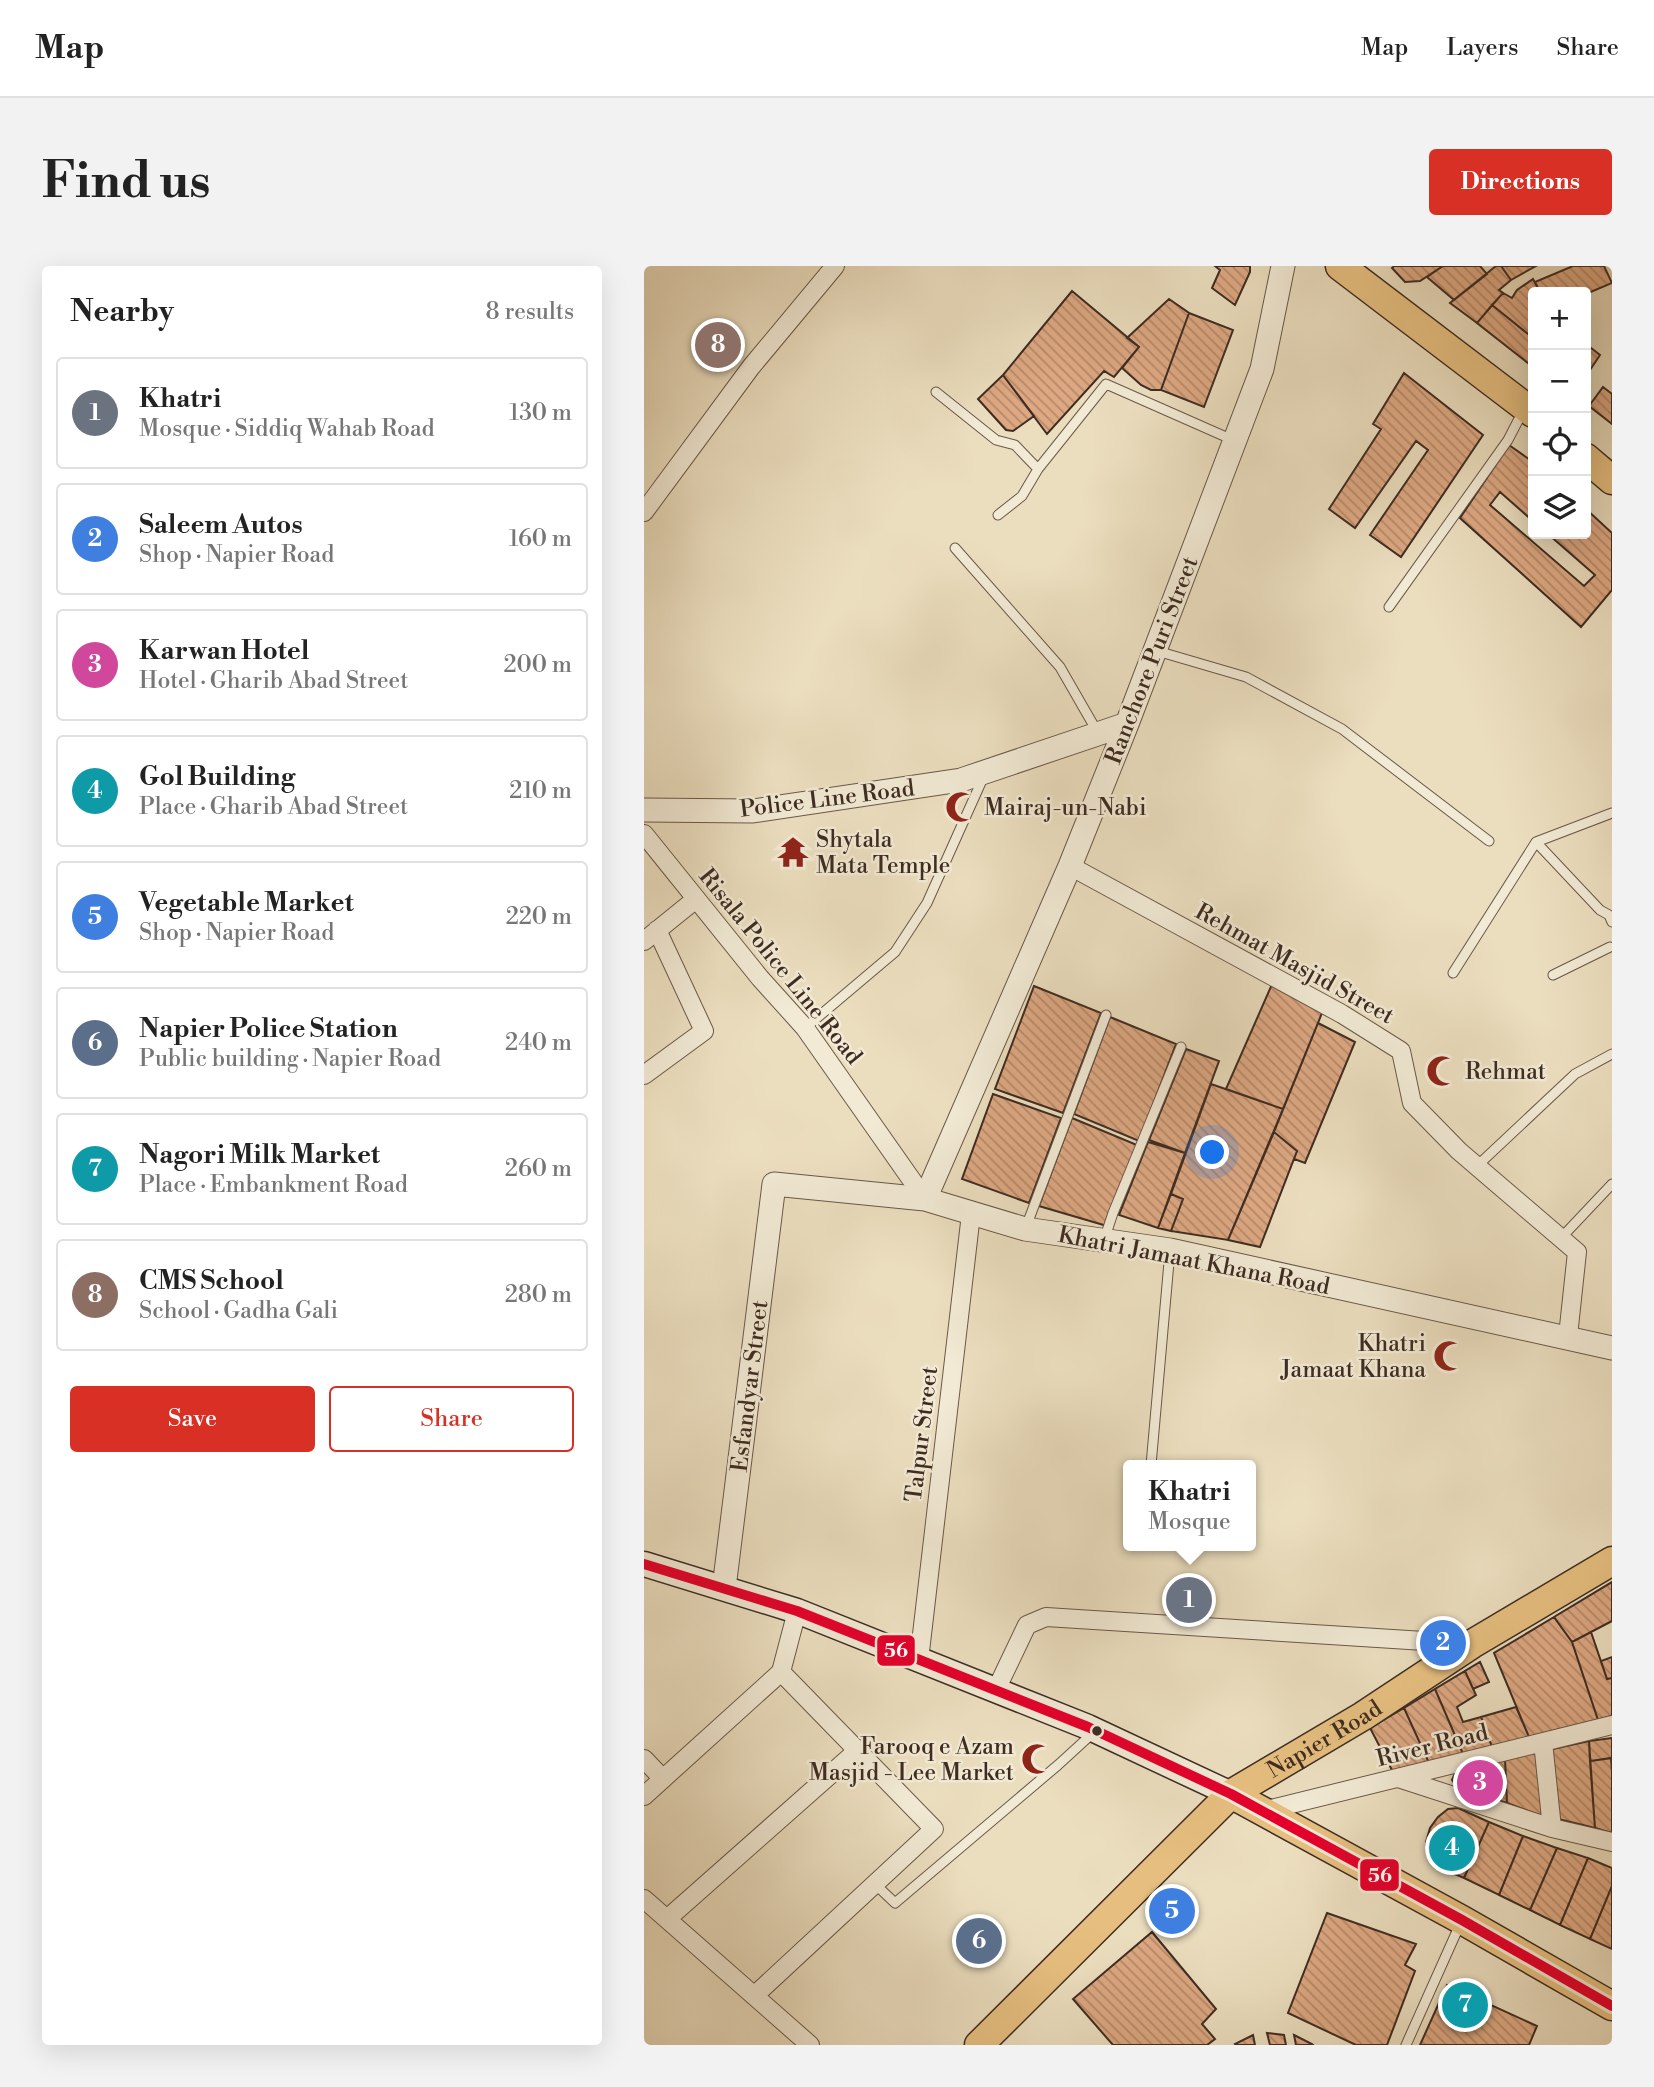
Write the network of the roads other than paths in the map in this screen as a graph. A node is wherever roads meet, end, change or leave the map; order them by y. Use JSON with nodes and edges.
{"nodes":[{"id":1,"x":835,"y":266,"type":"edge"},
{"id":2,"x":1283,"y":266,"type":"edge"},
{"id":3,"x":1343,"y":267,"type":"edge"},
{"id":4,"x":936,"y":392,"type":"dead end"},
{"id":5,"x":1528,"y":409,"type":"edge"},
{"id":6,"x":1528,"y":411,"type":"edge"},
{"id":7,"x":1235,"y":440,"type":"junction"},
{"id":8,"x":1591,"y":462,"type":"edge"},
{"id":9,"x":1038,"y":469,"type":"junction"},
{"id":10,"x":1612,"y":480,"type":"edge"},
{"id":11,"x":644,"y":513,"type":"edge"},
{"id":12,"x":998,"y":515,"type":"dead end"},
{"id":13,"x":954,"y":548,"type":"dead end"},
{"id":14,"x":1389,"y":607,"type":"dead end"},
{"id":15,"x":1155,"y":651,"type":"junction"},
{"id":16,"x":1127,"y":724,"type":"junction"},
{"id":17,"x":1099,"y":734,"type":"junction"},
{"id":18,"x":985,"y":772,"type":"junction"},
{"id":19,"x":644,"y":810,"type":"edge"},
{"id":20,"x":1612,"y":813,"type":"edge"},
{"id":21,"x":644,"y":834,"type":"edge"},
{"id":22,"x":1489,"y":841,"type":"dead end"},
{"id":23,"x":1536,"y":842,"type":"junction"},
{"id":24,"x":1070,"y":866,"type":"junction"},
{"id":25,"x":696,"y":899,"type":"junction"},
{"id":26,"x":1612,"y":922,"type":"edge"},
{"id":27,"x":650,"y":936,"type":"edge"},
{"id":28,"x":1611,"y":948,"type":"edge"},
{"id":29,"x":1454,"y":973,"type":"dead end"},
{"id":30,"x":1553,"y":975,"type":"dead end"},
{"id":31,"x":1106,"y":1015,"type":"dead end"},
{"id":32,"x":805,"y":1028,"type":"junction"},
{"id":33,"x":1181,"y":1047,"type":"dead end"},
{"id":34,"x":1612,"y":1054,"type":"edge"},
{"id":35,"x":644,"y":1075,"type":"edge"},
{"id":36,"x":1476,"y":1166,"type":"junction"},
{"id":37,"x":774,"y":1184,"type":"joint"},
{"id":38,"x":1612,"y":1184,"type":"edge"},
{"id":39,"x":925,"y":1199,"type":"junction"},
{"id":40,"x":971,"y":1214,"type":"junction"},
{"id":41,"x":1025,"y":1228,"type":"junction"},
{"id":42,"x":1561,"y":1238,"type":"junction"},
{"id":43,"x":1104,"y":1240,"type":"junction"},
{"id":44,"x":1170,"y":1251,"type":"junction"},
{"id":45,"x":1568,"y":1336,"type":"junction"},
{"id":46,"x":1612,"y":1348,"type":"edge"},
{"id":47,"x":1152,"y":1460,"type":"edge"},
{"id":48,"x":1612,"y":1561,"type":"edge"},
{"id":49,"x":644,"y":1564,"type":"edge"},
{"id":50,"x":724,"y":1588,"type":"junction"},
{"id":51,"x":797,"y":1611,"type":"junction"},
{"id":52,"x":1472,"y":1644,"type":"junction"},
{"id":53,"x":919,"y":1660,"type":"junction"},
{"id":54,"x":781,"y":1672,"type":"junction"},
{"id":55,"x":996,"y":1690,"type":"junction"},
{"id":56,"x":1612,"y":1725,"type":"edge"},
{"id":57,"x":1095,"y":1731,"type":"junction"},
{"id":58,"x":1543,"y":1742,"type":"junction"},
{"id":59,"x":858,"y":1750,"type":"junction"},
{"id":60,"x":644,"y":1759,"type":"edge"},
{"id":61,"x":1398,"y":1778,"type":"junction"},
{"id":62,"x":663,"y":1779,"type":"junction"},
{"id":63,"x":1231,"y":1794,"type":"junction"},
{"id":64,"x":644,"y":1796,"type":"edge"},
{"id":65,"x":1263,"y":1811,"type":"junction"},
{"id":66,"x":1552,"y":1828,"type":"junction"},
{"id":67,"x":1612,"y":1842,"type":"edge"},
{"id":68,"x":875,"y":1884,"type":"junction"},
{"id":69,"x":644,"y":1899,"type":"edge"},
{"id":70,"x":667,"y":1919,"type":"junction"},
{"id":71,"x":1462,"y":1920,"type":"junction"},
{"id":72,"x":754,"y":1996,"type":"junction"},
{"id":73,"x":1612,"y":2006,"type":"edge"},
{"id":74,"x":810,"y":2045,"type":"edge"},
{"id":75,"x":979,"y":2045,"type":"edge"},
{"id":76,"x":1406,"y":2045,"type":"edge"}],
"edges":[{"from":1,"to":11,"type":"street"},
{"from":2,"to":7,"type":"street","name":"Ranchore Puri Street"},
{"from":3,"to":5,"type":"main road"},
{"from":4,"to":9,"type":"lane"},
{"from":6,"to":14,"type":"lane"},
{"from":7,"to":9,"type":"lane"},
{"from":7,"to":15,"type":"street","name":"Ranchore Puri Street"},
{"from":8,"to":10,"type":"main road"},
{"from":9,"to":12,"type":"lane"},
{"from":13,"to":17,"type":"lane"},
{"from":15,"to":16,"type":"street","name":"Ranchore Puri Street"},
{"from":15,"to":22,"type":"lane"},
{"from":16,"to":17,"type":"street","name":"Police Line Road"},
{"from":16,"to":24,"type":"street","name":"Ranchore Puri Street"},
{"from":17,"to":18,"type":"street","name":"Police Line Road"},
{"from":18,"to":19,"type":"street","name":"Police Line Road"},
{"from":18,"to":32,"type":"lane"},
{"from":20,"to":23,"type":"lane"},
{"from":21,"to":25,"type":"street","name":"Risala Police Line Road"},
{"from":23,"to":26,"type":"lane"},
{"from":23,"to":29,"type":"lane"},
{"from":24,"to":36,"type":"street","name":"Rehmat Masjid Street"},
{"from":24,"to":39,"type":"street","name":"Ranchore Puri Street"},
{"from":25,"to":27,"type":"street"},
{"from":25,"to":32,"type":"street","name":"Risala Police Line Road"},
{"from":27,"to":35,"type":"street"},
{"from":28,"to":30,"type":"lane"},
{"from":31,"to":41,"type":"lane"},
{"from":32,"to":39,"type":"street","name":"Risala Police Line Road"},
{"from":33,"to":43,"type":"lane"},
{"from":34,"to":36,"type":"lane"},
{"from":36,"to":42,"type":"street","name":"Rehmat Masjid Street"},
{"from":37,"to":39,"type":"street","name":"Khatri Jamaat Khana Road"},
{"from":37,"to":50,"type":"street","name":"Esfandyar Street"},
{"from":38,"to":42,"type":"lane"},
{"from":39,"to":40,"type":"street","name":"Khatri Jamaat Khana Road"},
{"from":40,"to":41,"type":"street","name":"Khatri Jamaat Khana Road"},
{"from":40,"to":53,"type":"street","name":"Talpur Street"},
{"from":41,"to":43,"type":"street","name":"Khatri Jamaat Khana Road"},
{"from":42,"to":45,"type":"street","name":"Rehmat Masjid Street"},
{"from":43,"to":44,"type":"street","name":"Khatri Jamaat Khana Road"},
{"from":44,"to":45,"type":"street","name":"Khatri Jamaat Khana Road"},
{"from":44,"to":47,"type":"lane"},
{"from":45,"to":46,"type":"street","name":"Khatri Jamaat Khana Road"},
{"from":48,"to":52,"type":"main road","name":"Napier Road"},
{"from":49,"to":50,"type":"main road"},
{"from":50,"to":51,"type":"main road"},
{"from":51,"to":53,"type":"main road"},
{"from":51,"to":54,"type":"street"},
{"from":52,"to":55,"type":"street"},
{"from":52,"to":63,"type":"main road","name":"Napier Road"},
{"from":53,"to":55,"type":"main road"},
{"from":54,"to":59,"type":"street"},
{"from":54,"to":62,"type":"street"},
{"from":55,"to":57,"type":"main road"},
{"from":56,"to":58,"type":"street","name":"River Road"},
{"from":57,"to":63,"type":"main road"},
{"from":57,"to":68,"type":"lane"},
{"from":58,"to":61,"type":"street","name":"River Road"},
{"from":58,"to":66,"type":"street"},
{"from":59,"to":68,"type":"street"},
{"from":59,"to":70,"type":"street"},
{"from":60,"to":62,"type":"street"},
{"from":61,"to":65,"type":"street","name":"River Road"},
{"from":61,"to":66,"type":"street"},
{"from":62,"to":64,"type":"street"},
{"from":63,"to":65,"type":"main road"},
{"from":63,"to":75,"type":"main road","name":"Napier Road"},
{"from":65,"to":71,"type":"main road"},
{"from":66,"to":67,"type":"street"},
{"from":68,"to":72,"type":"street"},
{"from":69,"to":70,"type":"street"},
{"from":70,"to":72,"type":"street"},
{"from":71,"to":73,"type":"main road"},
{"from":71,"to":76,"type":"lane"},
{"from":72,"to":74,"type":"street"}]}
